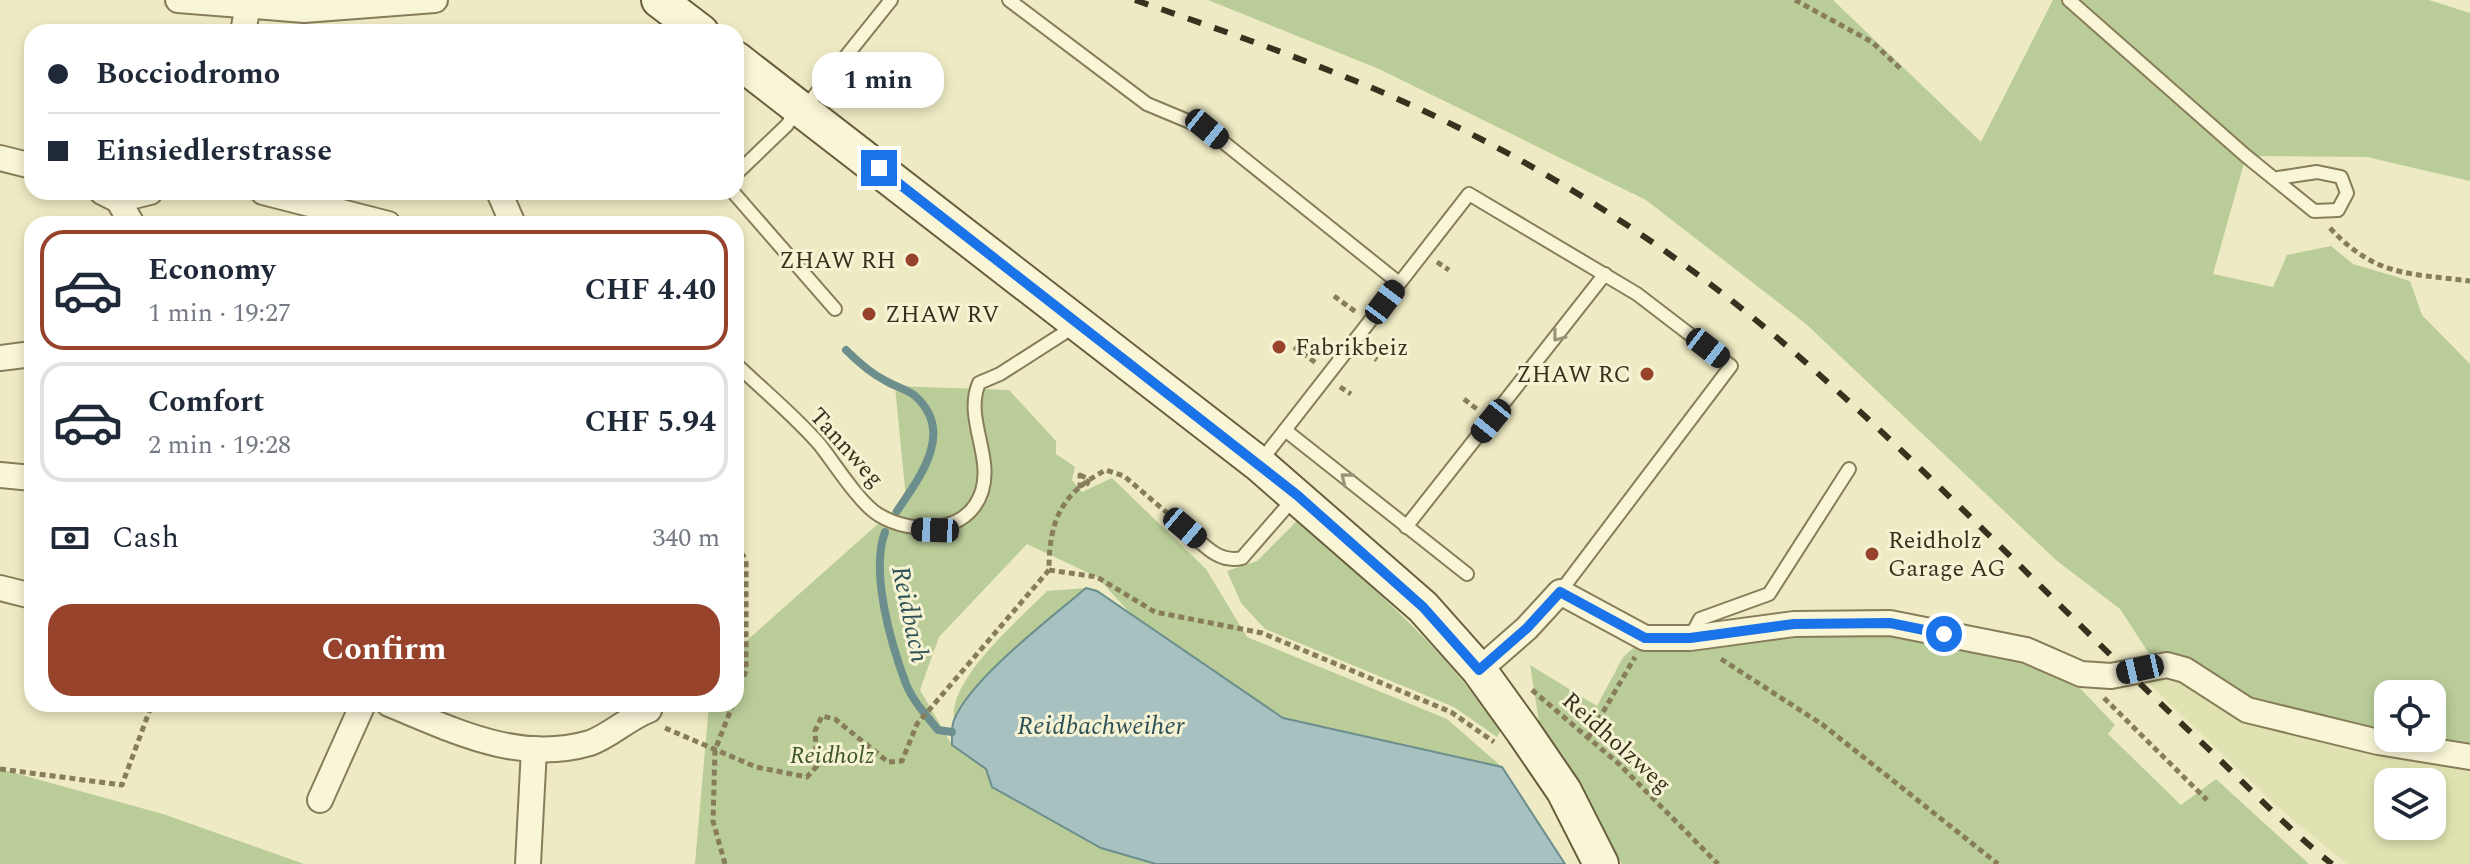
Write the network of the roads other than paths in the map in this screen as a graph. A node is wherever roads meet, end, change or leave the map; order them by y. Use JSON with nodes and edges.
{"nodes":[{"id":1,"x":178,"y":0,"type":"edge"},
{"id":2,"x":435,"y":0,"type":"edge"},
{"id":3,"x":659,"y":0,"type":"edge"},
{"id":4,"x":891,"y":0,"type":"edge"},
{"id":5,"x":1009,"y":0,"type":"edge"},
{"id":6,"x":2069,"y":0,"type":"edge"},
{"id":7,"x":249,"y":4,"type":"edge"},
{"id":8,"x":245,"y":24,"type":"edge"},
{"id":9,"x":690,"y":24,"type":"edge"},
{"id":10,"x":744,"y":65,"type":"edge"},
{"id":11,"x":801,"y":109,"type":"junction"},
{"id":12,"x":0,"y":158,"type":"edge"},
{"id":13,"x":24,"y":164,"type":"edge"},
{"id":14,"x":744,"y":166,"type":"edge"},
{"id":15,"x":2278,"y":178,"type":"junction"},
{"id":16,"x":113,"y":200,"type":"edge"},
{"id":17,"x":294,"y":200,"type":"edge"},
{"id":18,"x":740,"y":200,"type":"edge"},
{"id":19,"x":126,"y":216,"type":"edge"},
{"id":20,"x":357,"y":216,"type":"edge"},
{"id":21,"x":1605,"y":274,"type":"junction"},
{"id":22,"x":1399,"y":283,"type":"junction"},
{"id":23,"x":835,"y":309,"type":"dead end"},
{"id":24,"x":1080,"y":323,"type":"junction"},
{"id":25,"x":24,"y":355,"type":"edge"},
{"id":26,"x":0,"y":358,"type":"edge"},
{"id":27,"x":744,"y":372,"type":"edge"},
{"id":28,"x":1285,"y":430,"type":"junction"},
{"id":29,"x":1259,"y":464,"type":"junction"},
{"id":30,"x":1849,"y":469,"type":"dead end"},
{"id":31,"x":0,"y":475,"type":"edge"},
{"id":32,"x":24,"y":477,"type":"edge"},
{"id":33,"x":1297,"y":495,"type":"junction"},
{"id":34,"x":1406,"y":527,"type":"junction"},
{"id":35,"x":1185,"y":528,"type":"road end"},
{"id":36,"x":1467,"y":574,"type":"dead end"},
{"id":37,"x":0,"y":588,"type":"edge"},
{"id":38,"x":1560,"y":592,"type":"junction"},
{"id":39,"x":24,"y":594,"type":"edge"},
{"id":40,"x":1701,"y":637,"type":"junction"},
{"id":41,"x":1479,"y":670,"type":"junction"},
{"id":42,"x":359,"y":712,"type":"edge"},
{"id":43,"x":408,"y":712,"type":"edge"},
{"id":44,"x":640,"y":712,"type":"edge"},
{"id":45,"x":534,"y":749,"type":"junction"},
{"id":46,"x":2470,"y":757,"type":"edge"},
{"id":47,"x":320,"y":800,"type":"dead end"},
{"id":48,"x":528,"y":864,"type":"edge"},
{"id":49,"x":1601,"y":864,"type":"edge"}],
"edges":[{"from":1,"to":7,"type":"street"},
{"from":2,"to":7,"type":"street"},
{"from":3,"to":9,"type":"main road"},
{"from":4,"to":11,"type":"lane"},
{"from":5,"to":22,"type":"lane"},
{"from":6,"to":15,"type":"lane"},
{"from":7,"to":8,"type":"street"},
{"from":10,"to":11,"type":"main road"},
{"from":11,"to":14,"type":"lane"},
{"from":11,"to":24,"type":"main road"},
{"from":12,"to":13,"type":"street"},
{"from":15,"to":15,"type":"lane"},
{"from":16,"to":19,"type":"street"},
{"from":17,"to":20,"type":"street"},
{"from":18,"to":23,"type":"lane"},
{"from":21,"to":22,"type":"lane"},
{"from":21,"to":34,"type":"lane","one_way":true},
{"from":21,"to":38,"type":"lane"},
{"from":22,"to":28,"type":"lane"},
{"from":24,"to":27,"type":"lane","name":"Tannweg"},
{"from":24,"to":29,"type":"main road"},
{"from":25,"to":26,"type":"street"},
{"from":28,"to":29,"type":"lane"},
{"from":34,"to":28,"type":"lane","one_way":true},
{"from":29,"to":33,"type":"main road"},
{"from":30,"to":40,"type":"lane"},
{"from":31,"to":32,"type":"street"},
{"from":33,"to":35,"type":"lane"},
{"from":33,"to":41,"type":"main road"},
{"from":34,"to":36,"type":"lane"},
{"from":37,"to":39,"type":"street"},
{"from":38,"to":40,"type":"street"},
{"from":38,"to":41,"type":"street"},
{"from":40,"to":46,"type":"street"},
{"from":41,"to":49,"type":"main road"},
{"from":42,"to":47,"type":"street"},
{"from":43,"to":45,"type":"street"},
{"from":44,"to":45,"type":"street"},
{"from":45,"to":48,"type":"street"}]}
